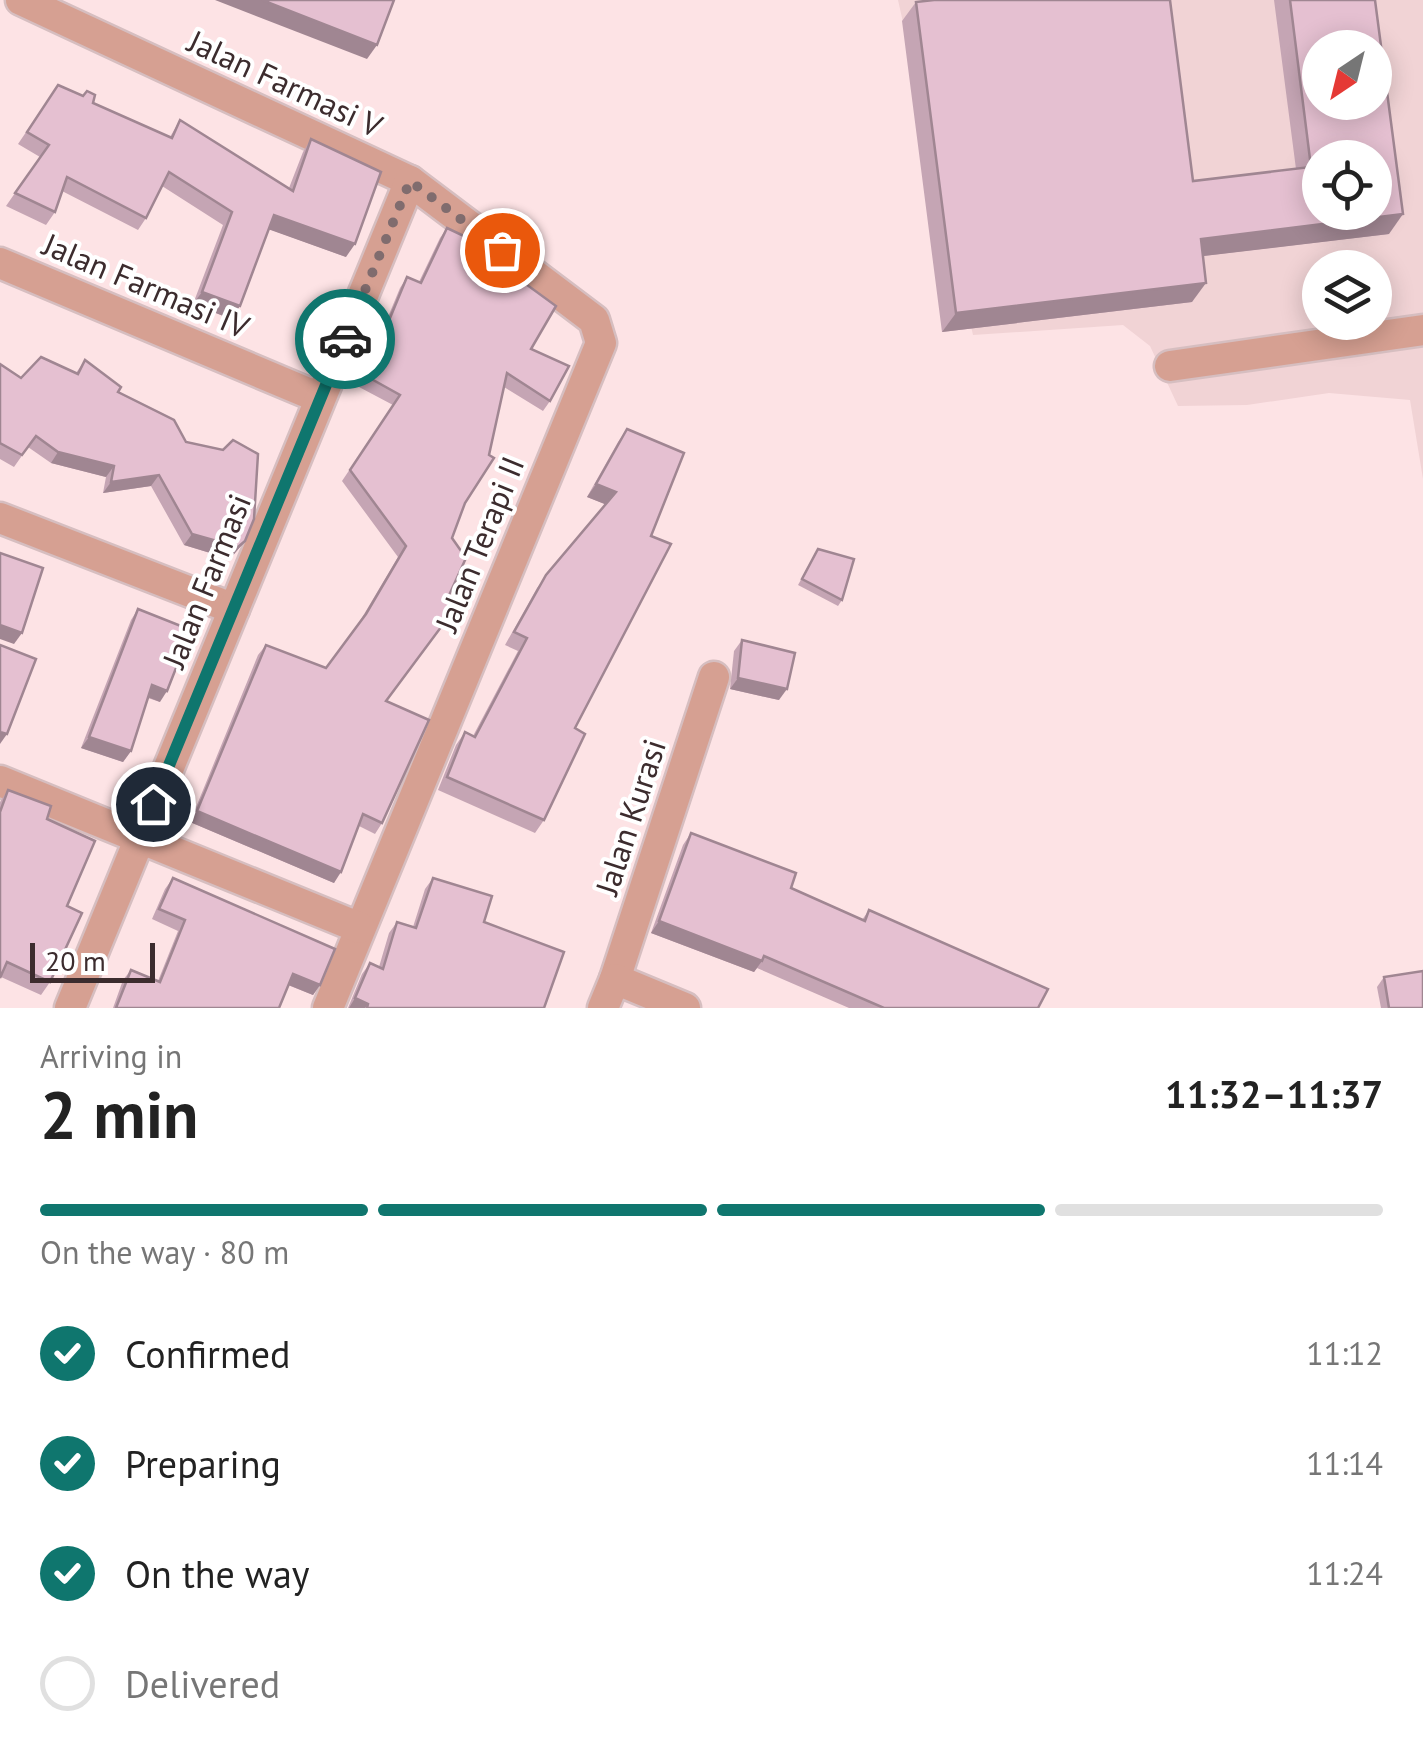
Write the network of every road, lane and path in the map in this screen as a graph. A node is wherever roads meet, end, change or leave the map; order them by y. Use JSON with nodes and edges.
{"nodes":[{"id":1,"x":21,"y":0,"type":"edge"},
{"id":2,"x":410,"y":181,"type":"junction"},
{"id":3,"x":0,"y":263,"type":"edge"},
{"id":4,"x":1423,"y":330,"type":"edge"},
{"id":5,"x":1170,"y":366,"type":"dead end"},
{"id":6,"x":320,"y":398,"type":"junction"},
{"id":7,"x":0,"y":518,"type":"edge"},
{"id":8,"x":234,"y":609,"type":"junction"},
{"id":9,"x":714,"y":677,"type":"dead end"},
{"id":10,"x":0,"y":781,"type":"edge"},
{"id":11,"x":140,"y":837,"type":"junction"},
{"id":12,"x":360,"y":928,"type":"junction"},
{"id":13,"x":615,"y":979,"type":"junction"},
{"id":14,"x":70,"y":1008,"type":"edge"},
{"id":15,"x":328,"y":1008,"type":"edge"},
{"id":16,"x":603,"y":1008,"type":"edge"},
{"id":17,"x":684,"y":1008,"type":"edge"}],
"edges":[{"from":1,"to":2,"type":"street","name":"Jalan Farmasi V"},
{"from":2,"to":6,"type":"street","name":"Jalan Farmasi"},
{"from":2,"to":12,"type":"street","name":"Jalan Terapi II"},
{"from":3,"to":6,"type":"street","name":"Jalan Farmasi IV"},
{"from":4,"to":5,"type":"street"},
{"from":6,"to":8,"type":"street","name":"Jalan Farmasi"},
{"from":7,"to":8,"type":"street"},
{"from":8,"to":11,"type":"street","name":"Jalan Farmasi"},
{"from":9,"to":13,"type":"street","name":"Jalan Kurasi"},
{"from":10,"to":11,"type":"street"},
{"from":11,"to":12,"type":"street"},
{"from":11,"to":14,"type":"street","name":"Jalan Farmasi"},
{"from":12,"to":15,"type":"street","name":"Jalan Terapi II"},
{"from":13,"to":16,"type":"street","name":"Jalan Kurasi"},
{"from":13,"to":17,"type":"street"}]}
